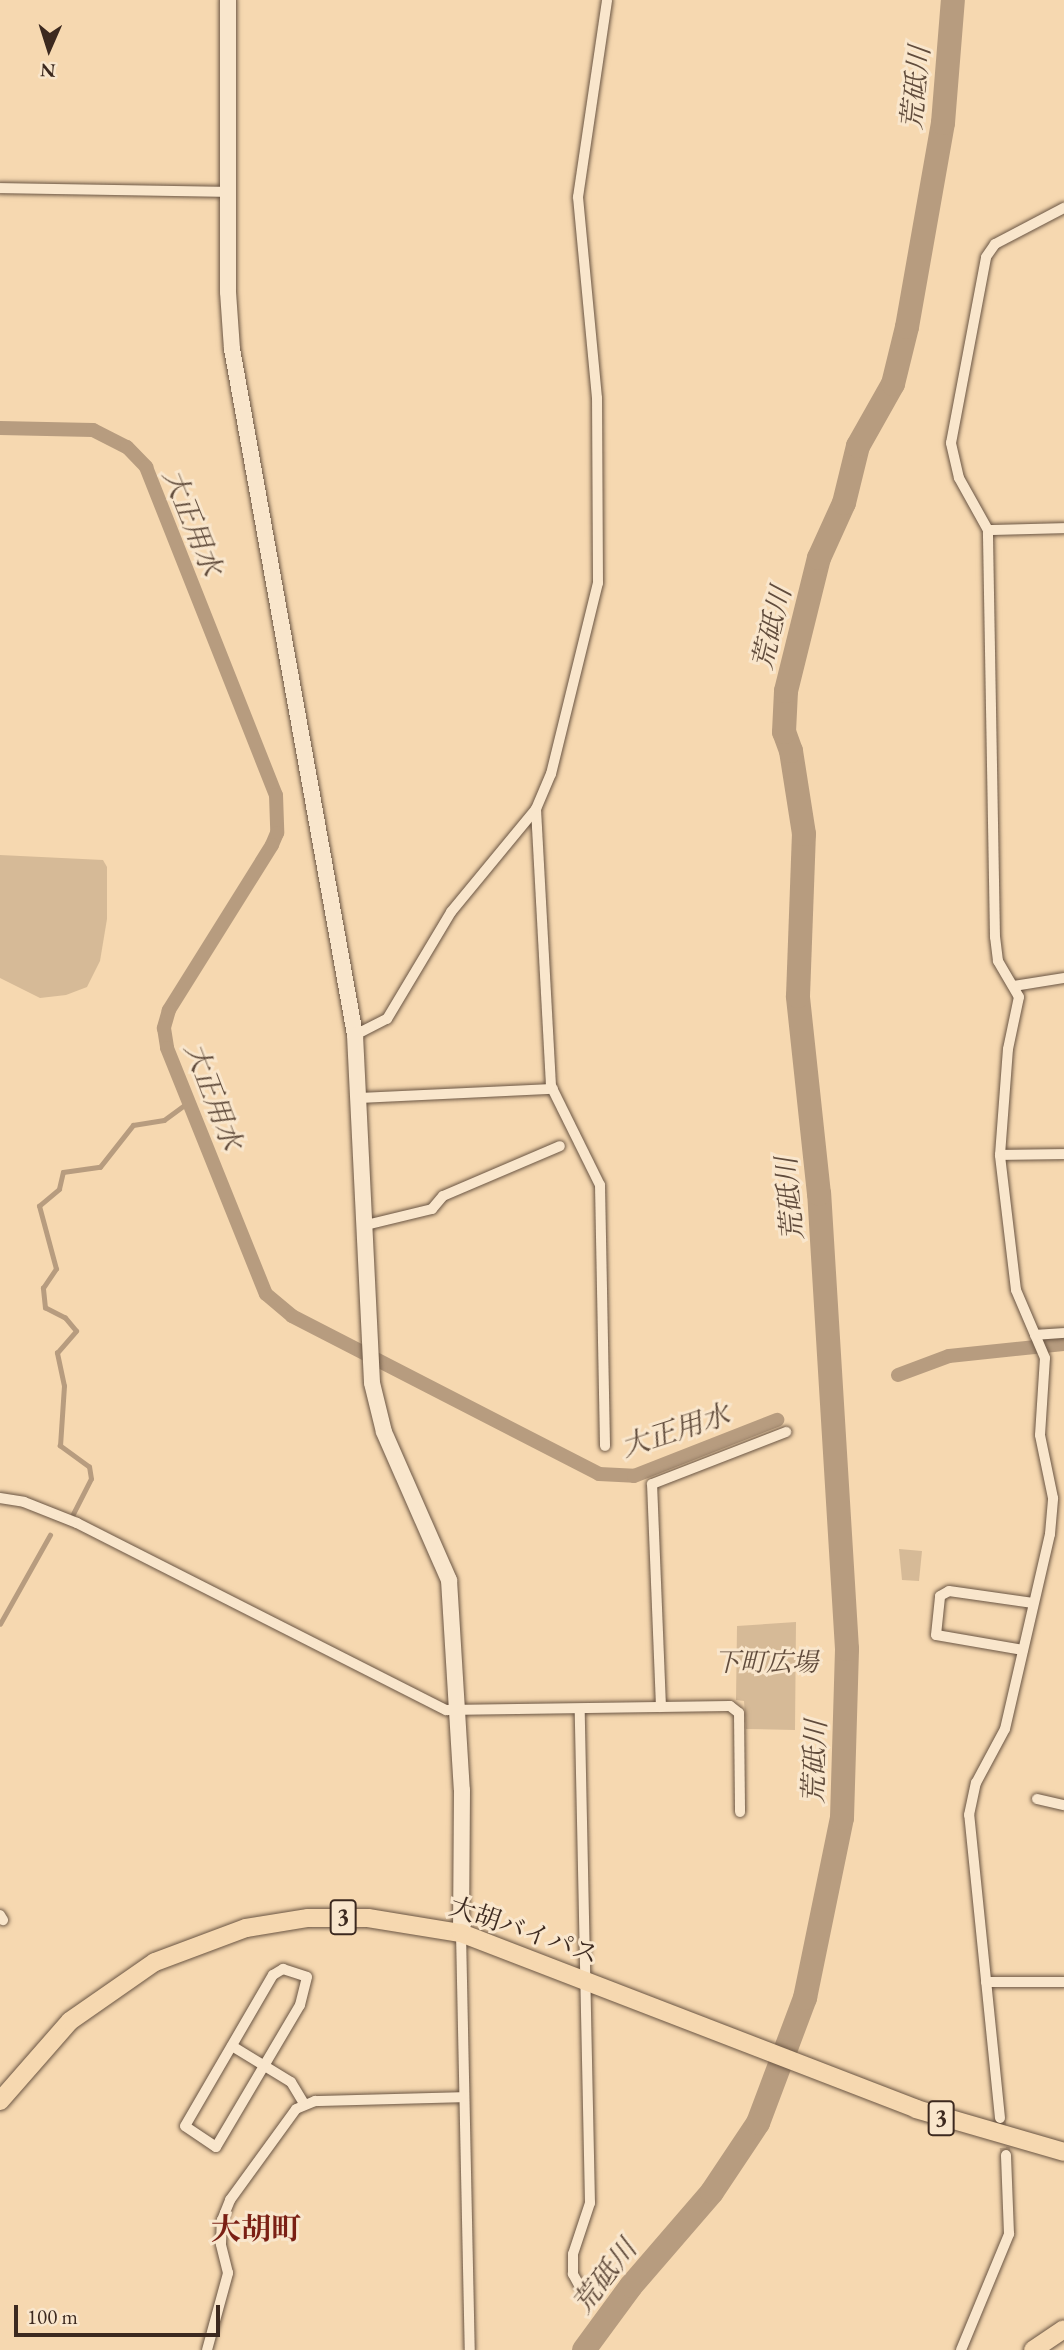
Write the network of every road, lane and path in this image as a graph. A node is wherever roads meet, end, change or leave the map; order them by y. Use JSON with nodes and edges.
{"nodes":[{"id":1,"x":228,"y":0,"type":"edge"},
{"id":2,"x":607,"y":0,"type":"edge"},
{"id":3,"x":0,"y":188,"type":"edge"},
{"id":4,"x":229,"y":192,"type":"junction"},
{"id":5,"x":1064,"y":208,"type":"edge"},
{"id":6,"x":1064,"y":528,"type":"edge"},
{"id":7,"x":988,"y":530,"type":"junction"},
{"id":8,"x":536,"y":809,"type":"junction"},
{"id":9,"x":1064,"y":978,"type":"edge"},
{"id":10,"x":1014,"y":986,"type":"junction"},
{"id":11,"x":355,"y":1035,"type":"junction"},
{"id":12,"x":553,"y":1090,"type":"junction"},
{"id":13,"x":359,"y":1098,"type":"junction"},
{"id":14,"x":560,"y":1146,"type":"dead end"},
{"id":15,"x":1064,"y":1154,"type":"edge"},
{"id":16,"x":1000,"y":1155,"type":"junction"},
{"id":17,"x":366,"y":1225,"type":"junction"},
{"id":18,"x":1064,"y":1333,"type":"edge"},
{"id":19,"x":1037,"y":1337,"type":"junction"},
{"id":20,"x":786,"y":1432,"type":"dead end"},
{"id":21,"x":605,"y":1446,"type":"dead end"},
{"id":22,"x":0,"y":1498,"type":"edge"},
{"id":23,"x":1033,"y":1603,"type":"junction"},
{"id":24,"x":1023,"y":1650,"type":"junction"},
{"id":25,"x":661,"y":1707,"type":"junction"},
{"id":26,"x":580,"y":1711,"type":"junction"},
{"id":27,"x":457,"y":1712,"type":"junction"},
{"id":28,"x":1037,"y":1799,"type":"dead end"},
{"id":29,"x":1064,"y":1805,"type":"edge"},
{"id":30,"x":740,"y":1812,"type":"dead end"},
{"id":31,"x":461,"y":1933,"type":"junction"},
{"id":32,"x":587,"y":1981,"type":"junction"},
{"id":33,"x":986,"y":1982,"type":"junction"},
{"id":34,"x":1064,"y":1982,"type":"edge"},
{"id":35,"x":232,"y":2046,"type":"junction"},
{"id":36,"x":266,"y":2066,"type":"junction"},
{"id":37,"x":464,"y":2097,"type":"junction"},
{"id":38,"x":0,"y":2101,"type":"edge"},
{"id":39,"x":304,"y":2104,"type":"junction"},
{"id":40,"x":1000,"y":2118,"type":"tunnel mouth"},
{"id":41,"x":1064,"y":2152,"type":"edge"},
{"id":42,"x":1006,"y":2155,"type":"tunnel mouth"},
{"id":43,"x":579,"y":2285,"type":"dead end"},
{"id":44,"x":1064,"y":2329,"type":"edge"},
{"id":45,"x":207,"y":2350,"type":"edge"},
{"id":46,"x":470,"y":2350,"type":"edge"},
{"id":47,"x":961,"y":2350,"type":"edge"},
{"id":48,"x":1033,"y":2350,"type":"edge"}],
"edges":[{"from":1,"to":4,"type":"street"},
{"from":2,"to":8,"type":"street"},
{"from":3,"to":4,"type":"street"},
{"from":4,"to":11,"type":"street"},
{"from":5,"to":7,"type":"street"},
{"from":6,"to":7,"type":"street"},
{"from":7,"to":10,"type":"street"},
{"from":8,"to":11,"type":"street"},
{"from":8,"to":12,"type":"street"},
{"from":9,"to":10,"type":"street"},
{"from":10,"to":16,"type":"street"},
{"from":11,"to":13,"type":"street"},
{"from":12,"to":13,"type":"street"},
{"from":12,"to":21,"type":"street"},
{"from":13,"to":17,"type":"street"},
{"from":14,"to":17,"type":"street"},
{"from":15,"to":16,"type":"street"},
{"from":16,"to":19,"type":"street"},
{"from":17,"to":27,"type":"street"},
{"from":18,"to":19,"type":"street"},
{"from":19,"to":23,"type":"street"},
{"from":20,"to":25,"type":"street"},
{"from":22,"to":27,"type":"street"},
{"from":23,"to":24,"type":"street"},
{"from":23,"to":24,"type":"street"},
{"from":24,"to":33,"type":"street"},
{"from":25,"to":26,"type":"street"},
{"from":25,"to":30,"type":"street"},
{"from":26,"to":27,"type":"street"},
{"from":26,"to":32,"type":"street"},
{"from":27,"to":31,"type":"street"},
{"from":28,"to":29,"type":"street"},
{"from":31,"to":32,"type":"main road","name":"大胡バイパス","number":"3"},
{"from":31,"to":37,"type":"street"},
{"from":31,"to":38,"type":"main road","name":"大胡バイパス","number":"3"},
{"from":32,"to":41,"type":"main road","name":"大胡バイパス","number":"3"},
{"from":32,"to":43,"type":"street"},
{"from":33,"to":34,"type":"street"},
{"from":33,"to":40,"type":"street"},
{"from":35,"to":36,"type":"street"},
{"from":35,"to":36,"type":"street"},
{"from":35,"to":36,"type":"street"},
{"from":36,"to":39,"type":"street"},
{"from":37,"to":39,"type":"street"},
{"from":37,"to":46,"type":"street"},
{"from":39,"to":45,"type":"street"},
{"from":42,"to":47,"type":"street"},
{"from":44,"to":48,"type":"main road"}]}
